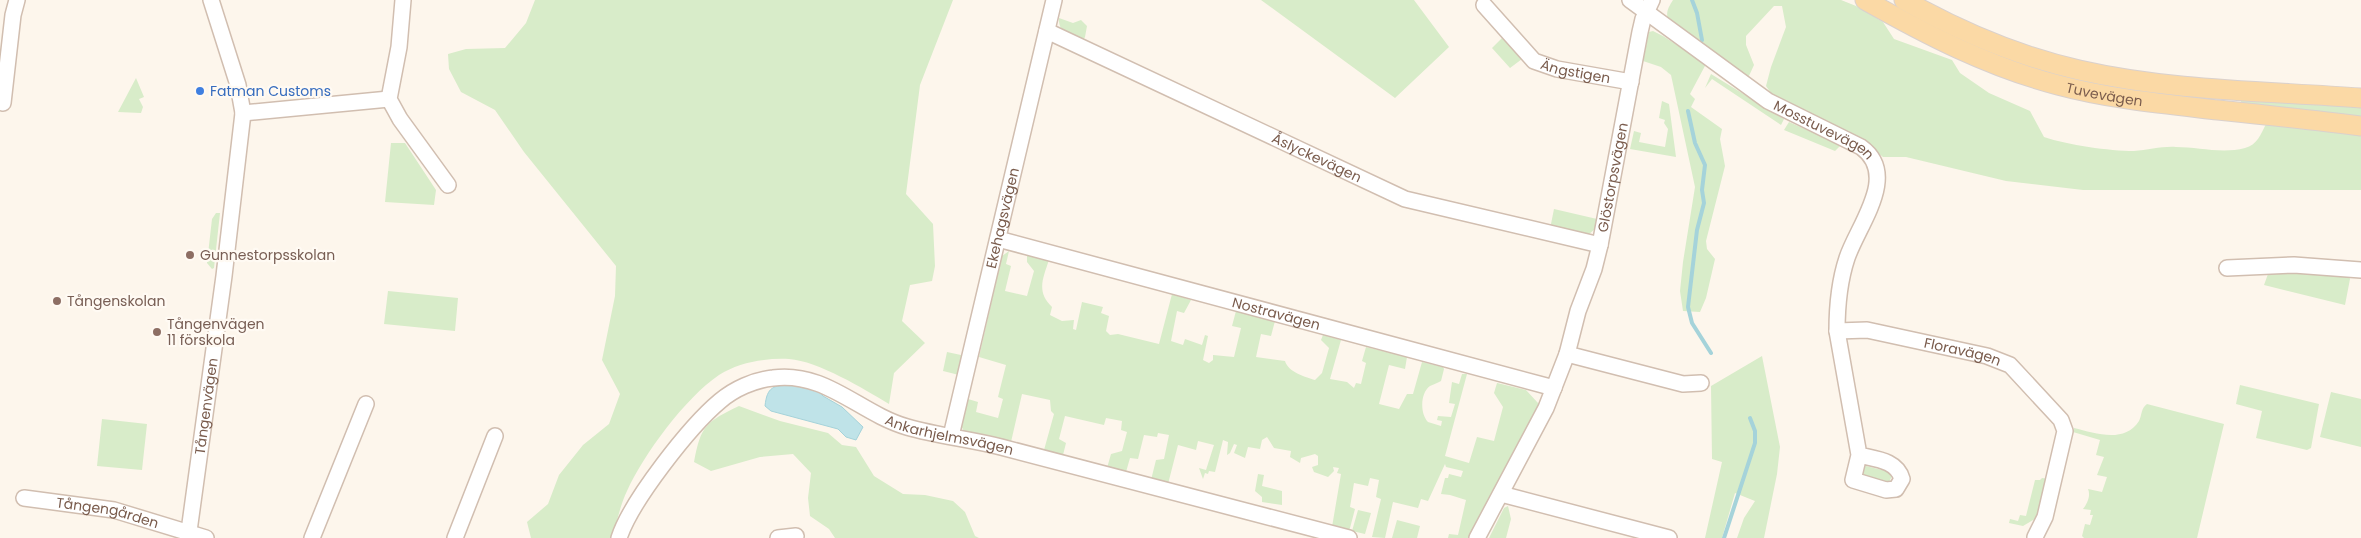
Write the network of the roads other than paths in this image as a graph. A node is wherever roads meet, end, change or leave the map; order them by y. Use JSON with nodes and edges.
{"nodes":[{"id":1,"x":16,"y":0,"type":"edge"},
{"id":2,"x":211,"y":0,"type":"edge"},
{"id":3,"x":403,"y":0,"type":"edge"},
{"id":4,"x":1054,"y":0,"type":"edge"},
{"id":5,"x":1630,"y":0,"type":"edge"},
{"id":6,"x":1865,"y":0,"type":"edge"},
{"id":7,"x":1904,"y":0,"type":"edge"},
{"id":8,"x":1484,"y":5,"type":"dead end"},
{"id":9,"x":1649,"y":6,"type":"edge"},
{"id":10,"x":1047,"y":31,"type":"junction"},
{"id":11,"x":4,"y":64,"type":"edge"},
{"id":12,"x":1631,"y":82,"type":"junction"},
{"id":13,"x":2361,"y":98,"type":"edge"},
{"id":14,"x":390,"y":99,"type":"junction"},
{"id":15,"x":3,"y":103,"type":"dead end"},
{"id":16,"x":243,"y":112,"type":"junction"},
{"id":17,"x":2361,"y":126,"type":"edge"},
{"id":18,"x":448,"y":185,"type":"dead end"},
{"id":19,"x":998,"y":239,"type":"junction"},
{"id":20,"x":1600,"y":245,"type":"junction"},
{"id":21,"x":2227,"y":268,"type":"dead end"},
{"id":22,"x":2361,"y":270,"type":"edge"},
{"id":23,"x":1837,"y":331,"type":"junction"},
{"id":24,"x":1567,"y":354,"type":"junction"},
{"id":25,"x":1701,"y":383,"type":"dead end"},
{"id":26,"x":1554,"y":388,"type":"junction"},
{"id":27,"x":366,"y":404,"type":"dead end"},
{"id":28,"x":495,"y":436,"type":"dead end"},
{"id":29,"x":952,"y":436,"type":"junction"},
{"id":30,"x":1859,"y":454,"type":"dead end"},
{"id":31,"x":1501,"y":494,"type":"junction"},
{"id":32,"x":24,"y":498,"type":"dead end"},
{"id":33,"x":189,"y":532,"type":"junction"},
{"id":34,"x":623,"y":536,"type":"edge"},
{"id":35,"x":796,"y":536,"type":"dead end"},
{"id":36,"x":206,"y":538,"type":"edge"},
{"id":37,"x":312,"y":538,"type":"edge"},
{"id":38,"x":455,"y":538,"type":"edge"},
{"id":39,"x":778,"y":538,"type":"edge"},
{"id":40,"x":1349,"y":538,"type":"edge"},
{"id":41,"x":1477,"y":538,"type":"edge"},
{"id":42,"x":1669,"y":538,"type":"edge"},
{"id":43,"x":2035,"y":538,"type":"edge"}],
"edges":[{"from":1,"to":11,"type":"street"},
{"from":2,"to":16,"type":"street","name":"Tångenvägen"},
{"from":3,"to":14,"type":"street"},
{"from":4,"to":10,"type":"street","name":"Ekehagsvägen"},
{"from":5,"to":9,"type":"street","name":"Mosstuvevägen"},
{"from":6,"to":17,"type":"main road","name":"Tuvevägen"},
{"from":7,"to":13,"type":"main road","name":"Tuvevägen"},
{"from":8,"to":12,"type":"street","name":"Ängstigen"},
{"from":9,"to":12,"type":"street","name":"Glöstorpsvägen"},
{"from":9,"to":23,"type":"street","name":"Mosstuvevägen"},
{"from":10,"to":19,"type":"street","name":"Ekehagsvägen"},
{"from":10,"to":20,"type":"street","name":"Åslyckevägen"},
{"from":11,"to":15,"type":"street"},
{"from":12,"to":20,"type":"street","name":"Glöstorpsvägen"},
{"from":14,"to":16,"type":"street"},
{"from":14,"to":18,"type":"street"},
{"from":16,"to":33,"type":"street","name":"Tångenvägen"},
{"from":19,"to":26,"type":"street","name":"Nostravägen"},
{"from":19,"to":29,"type":"street","name":"Ekehagsvägen"},
{"from":20,"to":24,"type":"street","name":"Glöstorpsvägen"},
{"from":21,"to":22,"type":"street"},
{"from":23,"to":30,"type":"street","name":"Mosstuvevägen"},
{"from":23,"to":43,"type":"street","name":"Floravägen"},
{"from":24,"to":25,"type":"street"},
{"from":24,"to":26,"type":"street","name":"Glöstorpsvägen"},
{"from":26,"to":31,"type":"street","name":"Glöstorpsvägen"},
{"from":27,"to":37,"type":"street"},
{"from":28,"to":38,"type":"street"},
{"from":29,"to":34,"type":"street","name":"Ankarhjelmsvägen"},
{"from":29,"to":40,"type":"street","name":"Ankarhjelmsvägen"},
{"from":31,"to":41,"type":"street","name":"Glöstorpsvägen"},
{"from":31,"to":42,"type":"street"},
{"from":32,"to":33,"type":"street","name":"Tångengården"},
{"from":33,"to":36,"type":"street"},
{"from":35,"to":39,"type":"street"}]}
